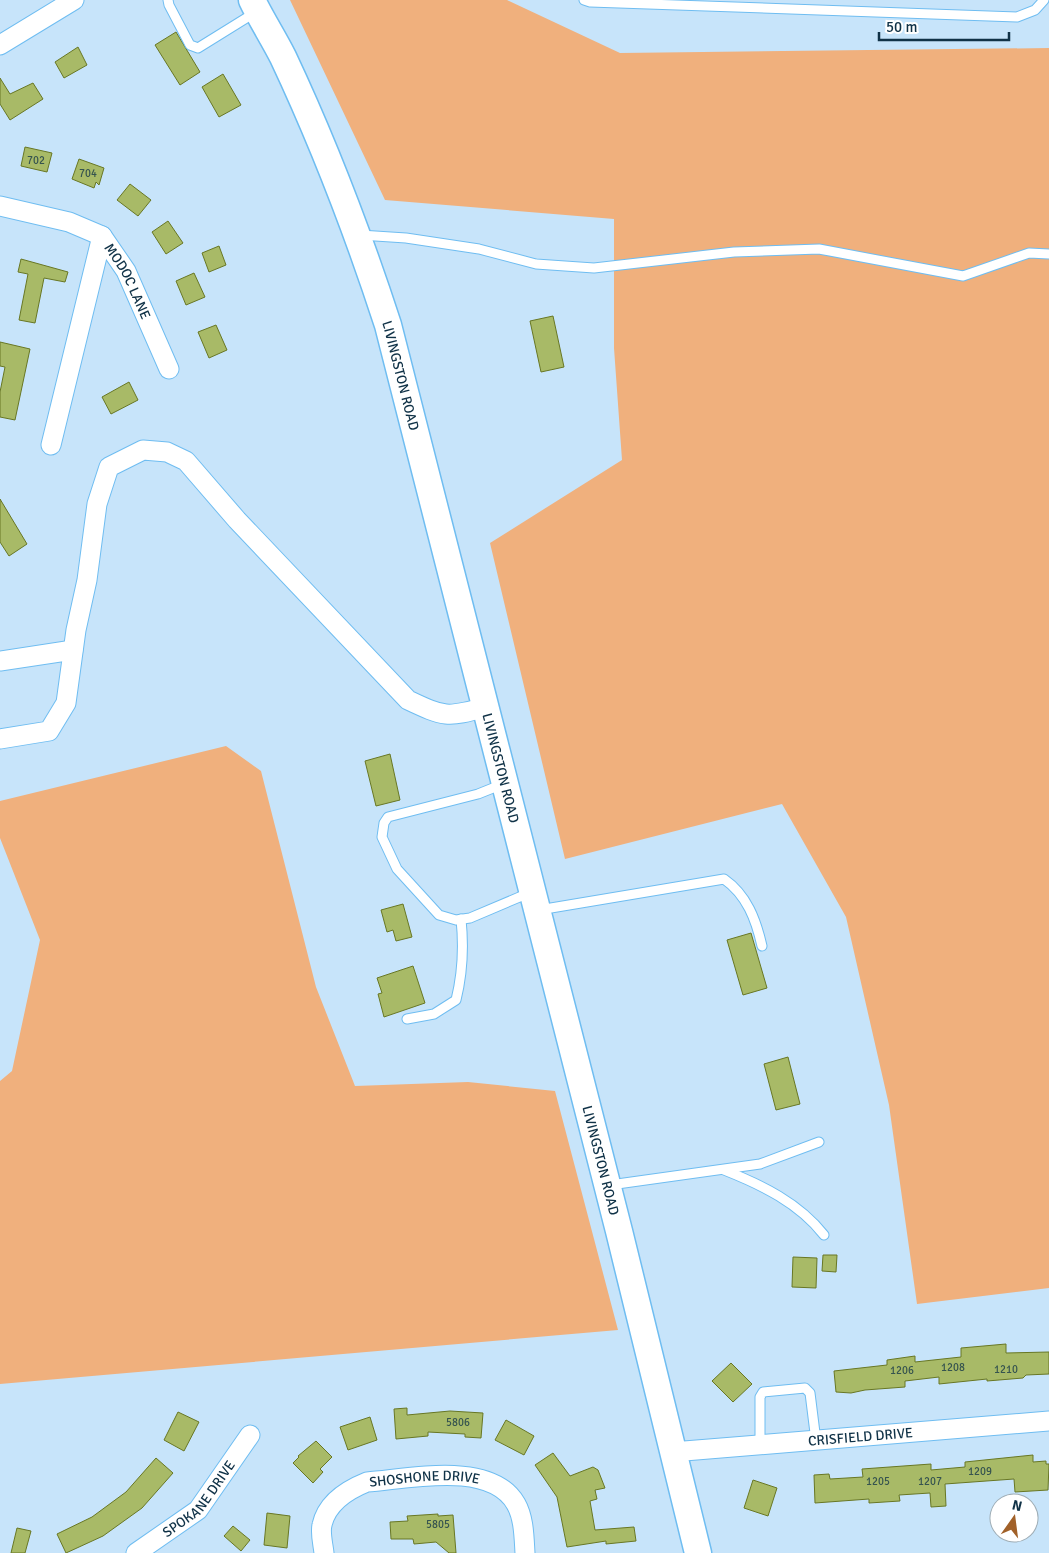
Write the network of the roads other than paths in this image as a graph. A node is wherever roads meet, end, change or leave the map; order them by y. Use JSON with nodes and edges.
{"nodes":[{"id":1,"x":74,"y":0,"type":"edge"},
{"id":2,"x":168,"y":0,"type":"edge"},
{"id":3,"x":584,"y":0,"type":"edge"},
{"id":4,"x":1044,"y":0,"type":"edge"},
{"id":5,"x":255,"y":6,"type":"edge"},
{"id":6,"x":0,"y":45,"type":"edge"},
{"id":7,"x":0,"y":206,"type":"edge"},
{"id":8,"x":357,"y":234,"type":"junction"},
{"id":9,"x":102,"y":236,"type":"junction"},
{"id":10,"x":1049,"y":254,"type":"edge"},
{"id":11,"x":169,"y":370,"type":"dead end"},
{"id":12,"x":51,"y":445,"type":"dead end"},
{"id":13,"x":73,"y":650,"type":"junction"},
{"id":14,"x":0,"y":661,"type":"edge"},
{"id":15,"x":486,"y":707,"type":"junction"},
{"id":16,"x":0,"y":740,"type":"edge"},
{"id":17,"x":505,"y":783,"type":"junction"},
{"id":18,"x":534,"y":901,"type":"junction"},
{"id":19,"x":461,"y":919,"type":"junction"},
{"id":20,"x":762,"y":946,"type":"dead end"},
{"id":21,"x":407,"y":1019,"type":"dead end"},
{"id":22,"x":819,"y":1142,"type":"dead end"},
{"id":23,"x":721,"y":1169,"type":"junction"},
{"id":24,"x":608,"y":1185,"type":"junction"},
{"id":25,"x":824,"y":1235,"type":"dead end"},
{"id":26,"x":1049,"y":1421,"type":"edge"},
{"id":27,"x":250,"y":1435,"type":"dead end"},
{"id":28,"x":816,"y":1441,"type":"junction"},
{"id":29,"x":760,"y":1445,"type":"junction"},
{"id":30,"x":672,"y":1452,"type":"junction"},
{"id":31,"x":136,"y":1553,"type":"edge"},
{"id":32,"x":324,"y":1553,"type":"edge"},
{"id":33,"x":525,"y":1553,"type":"edge"},
{"id":34,"x":698,"y":1553,"type":"edge"}],
"edges":[{"from":1,"to":6,"type":"street"},
{"from":2,"to":5,"type":"lane"},
{"from":3,"to":4,"type":"lane"},
{"from":5,"to":8,"type":"main road","name":"LIVINGSTON ROAD"},
{"from":7,"to":9,"type":"street","name":"MODOC LANE"},
{"from":8,"to":10,"type":"lane"},
{"from":8,"to":15,"type":"main road","name":"LIVINGSTON ROAD"},
{"from":9,"to":11,"type":"street","name":"MODOC LANE"},
{"from":9,"to":12,"type":"street"},
{"from":13,"to":14,"type":"street"},
{"from":13,"to":15,"type":"street"},
{"from":13,"to":16,"type":"street"},
{"from":15,"to":17,"type":"main road","name":"LIVINGSTON ROAD"},
{"from":17,"to":18,"type":"main road","name":"LIVINGSTON ROAD"},
{"from":17,"to":19,"type":"lane"},
{"from":18,"to":19,"type":"lane"},
{"from":18,"to":20,"type":"lane"},
{"from":18,"to":24,"type":"main road","name":"LIVINGSTON ROAD"},
{"from":19,"to":21,"type":"lane"},
{"from":22,"to":23,"type":"lane"},
{"from":23,"to":24,"type":"lane"},
{"from":23,"to":25,"type":"lane"},
{"from":24,"to":30,"type":"main road","name":"LIVINGSTON ROAD"},
{"from":26,"to":28,"type":"street","name":"CRISFIELD DRIVE"},
{"from":27,"to":31,"type":"street","name":"SPOKANE DRIVE"},
{"from":28,"to":29,"type":"street","name":"CRISFIELD DRIVE"},
{"from":28,"to":29,"type":"lane"},
{"from":29,"to":30,"type":"street","name":"CRISFIELD DRIVE"},
{"from":30,"to":34,"type":"main road","name":"LIVINGSTON ROAD"},
{"from":32,"to":33,"type":"street","name":"SHOSHONE DRIVE"}]}
